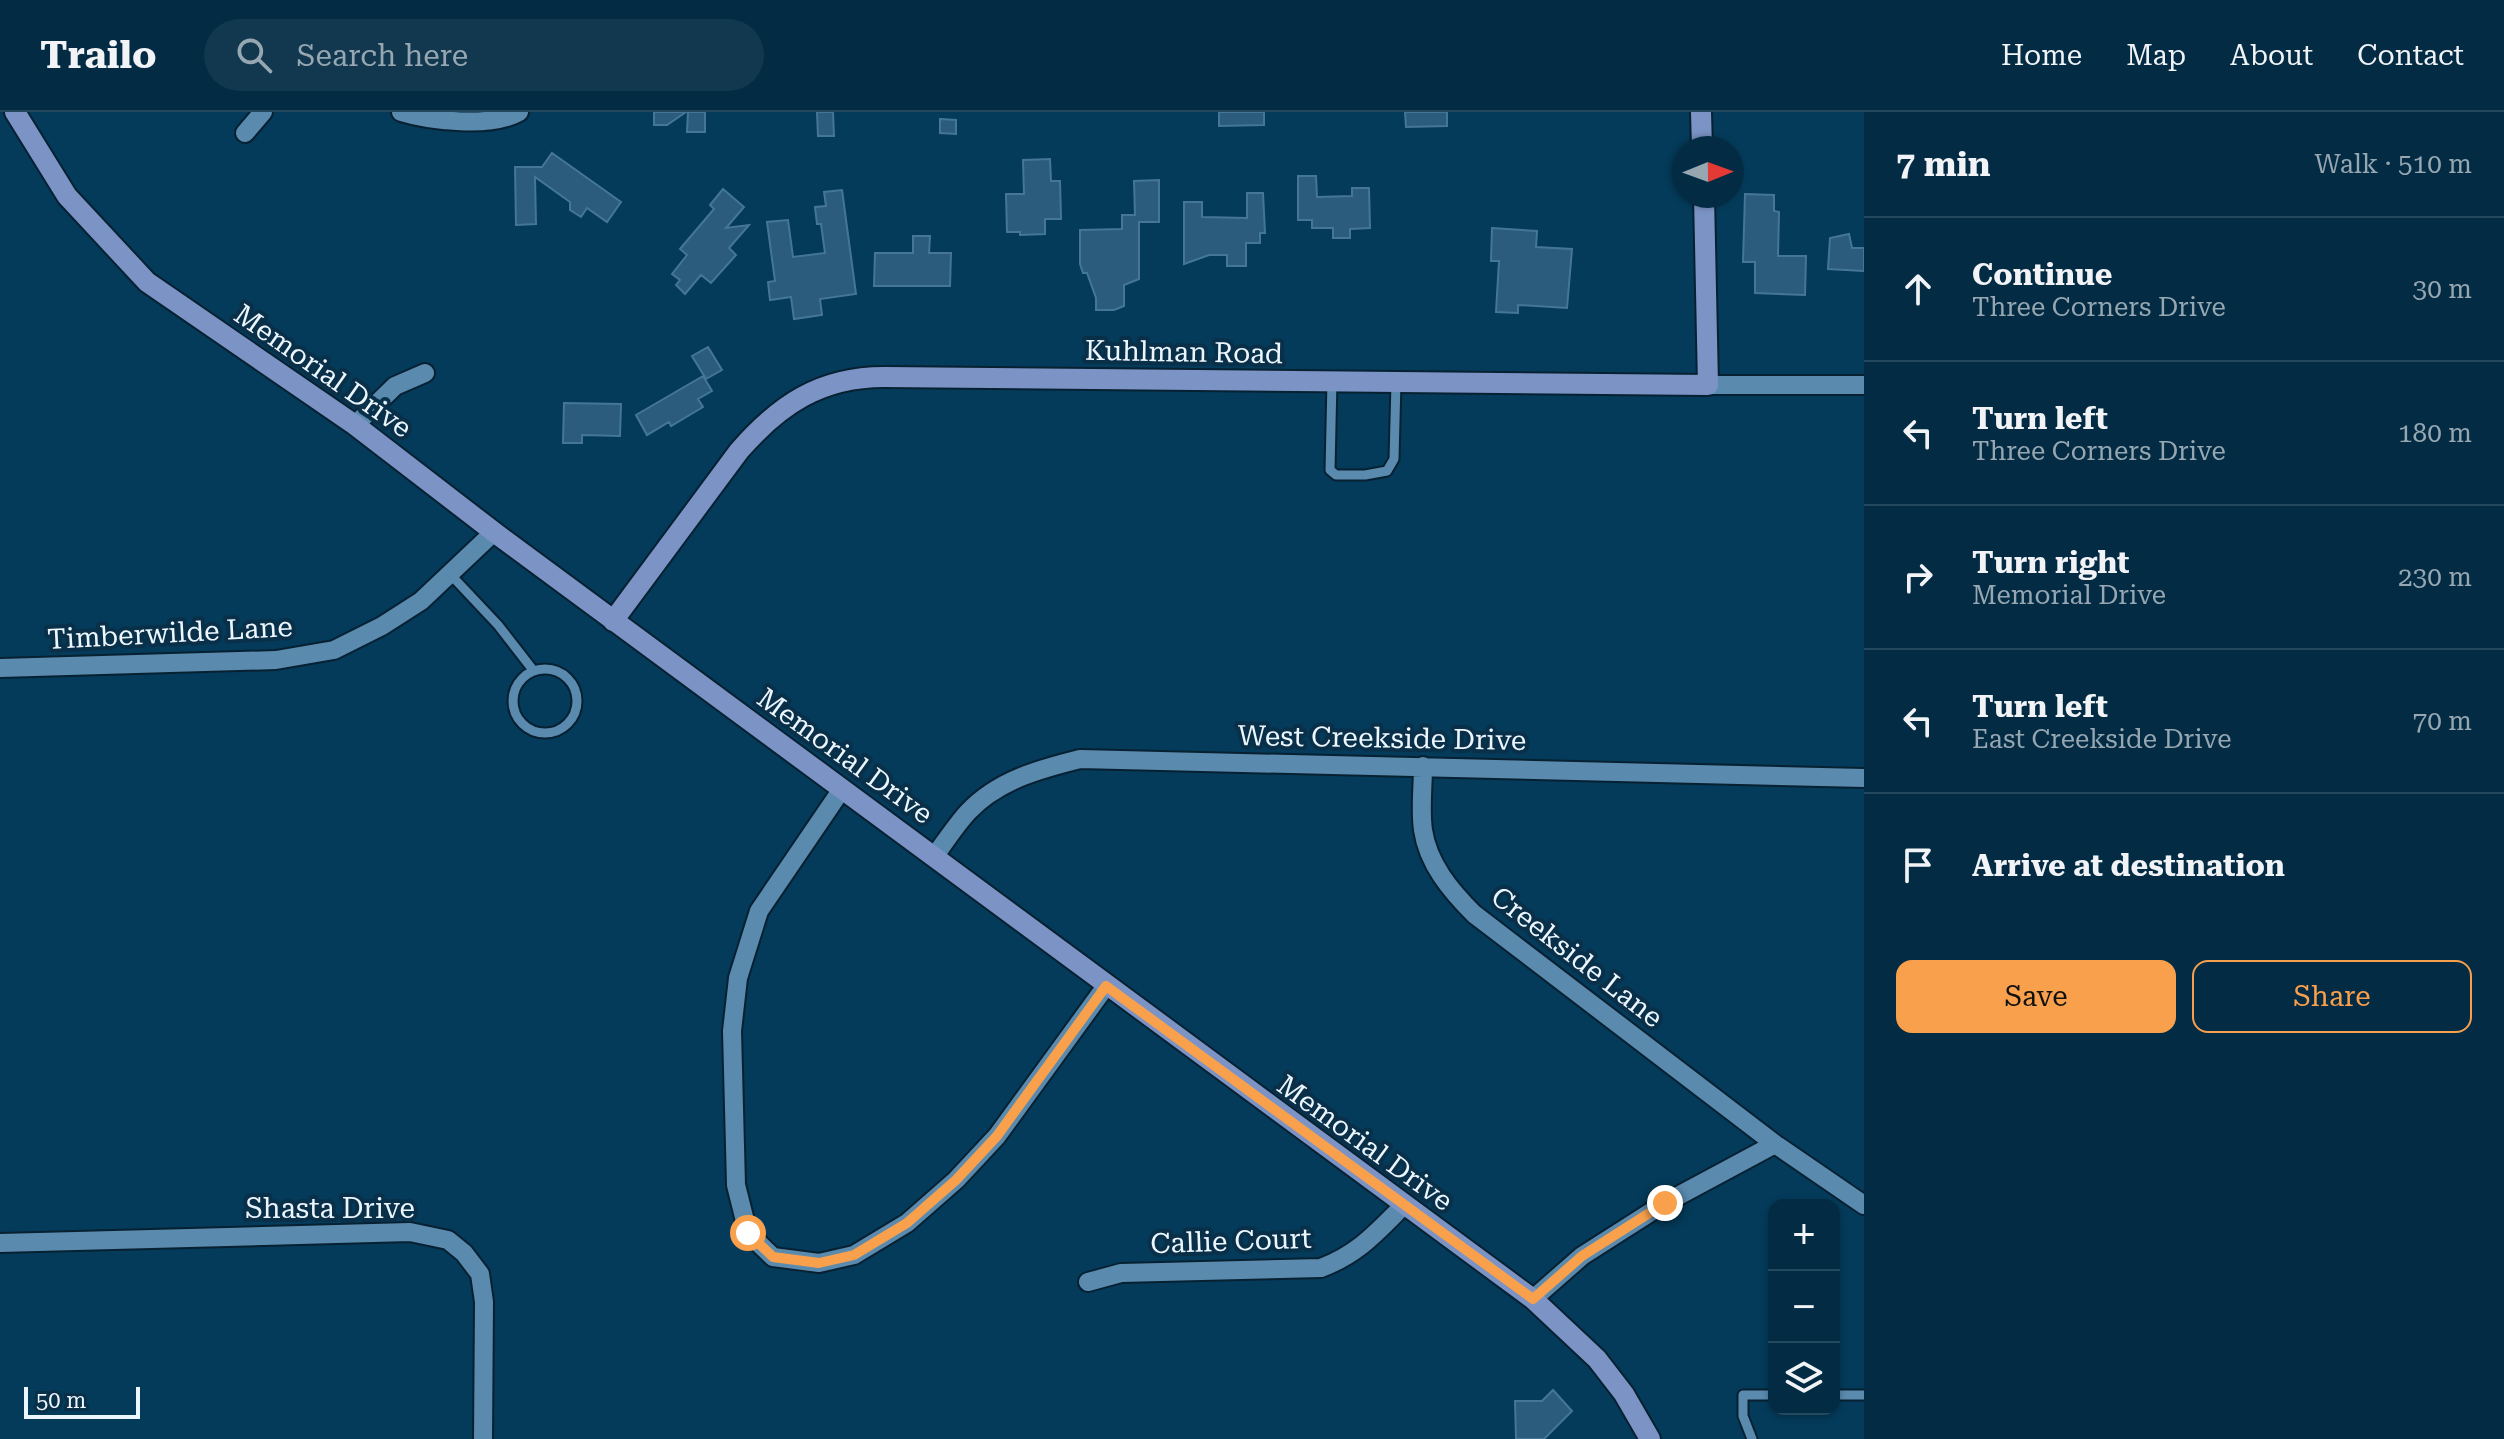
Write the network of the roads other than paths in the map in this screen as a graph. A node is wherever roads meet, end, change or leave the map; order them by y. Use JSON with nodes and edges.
{"nodes":[{"id":1,"x":15,"y":112,"type":"edge"},
{"id":2,"x":263,"y":112,"type":"edge"},
{"id":3,"x":401,"y":112,"type":"edge"},
{"id":4,"x":519,"y":112,"type":"edge"},
{"id":5,"x":1701,"y":112,"type":"edge"},
{"id":6,"x":245,"y":133,"type":"dead end"},
{"id":7,"x":1702,"y":136,"type":"edge"},
{"id":8,"x":1704,"y":208,"type":"edge"},
{"id":9,"x":425,"y":373,"type":"dead end"},
{"id":10,"x":1332,"y":381,"type":"junction"},
{"id":11,"x":1396,"y":382,"type":"junction"},
{"id":12,"x":1708,"y":385,"type":"junction"},
{"id":13,"x":1864,"y":385,"type":"edge"},
{"id":14,"x":355,"y":425,"type":"junction"},
{"id":15,"x":494,"y":532,"type":"junction"},
{"id":16,"x":450,"y":574,"type":"junction"},
{"id":17,"x":613,"y":621,"type":"junction"},
{"id":18,"x":0,"y":668,"type":"edge"},
{"id":19,"x":533,"y":670,"type":"junction"},
{"id":20,"x":1423,"y":766,"type":"junction"},
{"id":21,"x":1864,"y":778,"type":"edge"},
{"id":22,"x":842,"y":789,"type":"junction"},
{"id":23,"x":934,"y":857,"type":"junction"},
{"id":24,"x":1106,"y":986,"type":"junction"},
{"id":25,"x":1775,"y":1144,"type":"junction"},
{"id":26,"x":1864,"y":1205,"type":"edge"},
{"id":27,"x":1403,"y":1206,"type":"junction"},
{"id":28,"x":0,"y":1243,"type":"edge"},
{"id":29,"x":1088,"y":1282,"type":"dead end"},
{"id":30,"x":1533,"y":1299,"type":"junction"},
{"id":31,"x":1768,"y":1395,"type":"edge"},
{"id":32,"x":1840,"y":1395,"type":"edge"},
{"id":33,"x":1864,"y":1395,"type":"edge"},
{"id":34,"x":483,"y":1439,"type":"edge"},
{"id":35,"x":1650,"y":1439,"type":"edge"},
{"id":36,"x":1752,"y":1439,"type":"edge"}],
"edges":[{"from":1,"to":14,"type":"street","name":"Memorial Drive"},
{"from":2,"to":6,"type":"street"},
{"from":3,"to":4,"type":"street"},
{"from":5,"to":7,"type":"street"},
{"from":8,"to":12,"type":"street"},
{"from":9,"to":14,"type":"street"},
{"from":10,"to":11,"type":"street","name":"Kuhlman Road"},
{"from":10,"to":11,"type":"lane"},
{"from":10,"to":17,"type":"street","name":"Kuhlman Road"},
{"from":11,"to":12,"type":"street","name":"Kuhlman Road"},
{"from":12,"to":13,"type":"street","name":"Kuhlman Road"},
{"from":14,"to":15,"type":"street","name":"Memorial Drive"},
{"from":15,"to":16,"type":"street","name":"Timberwilde Lane"},
{"from":15,"to":17,"type":"street","name":"Memorial Drive"},
{"from":16,"to":18,"type":"street","name":"Timberwilde Lane"},
{"from":16,"to":19,"type":"lane"},
{"from":17,"to":22,"type":"street","name":"Memorial Drive"},
{"from":19,"to":19,"type":"lane"},
{"from":20,"to":21,"type":"street","name":"West Creekside Drive"},
{"from":20,"to":23,"type":"street","name":"West Creekside Drive"},
{"from":20,"to":25,"type":"street","name":"Creekside Lane"},
{"from":22,"to":23,"type":"street","name":"Memorial Drive"},
{"from":22,"to":24,"type":"street"},
{"from":23,"to":24,"type":"street","name":"Memorial Drive"},
{"from":24,"to":27,"type":"street","name":"Memorial Drive"},
{"from":25,"to":26,"type":"street","name":"Creekside Lane"},
{"from":25,"to":30,"type":"street"},
{"from":27,"to":29,"type":"street","name":"Callie Court"},
{"from":27,"to":30,"type":"street","name":"Memorial Drive"},
{"from":28,"to":34,"type":"street","name":"Shasta Drive"},
{"from":30,"to":35,"type":"street","name":"Memorial Drive"},
{"from":31,"to":36,"type":"lane"},
{"from":32,"to":33,"type":"lane"}]}
